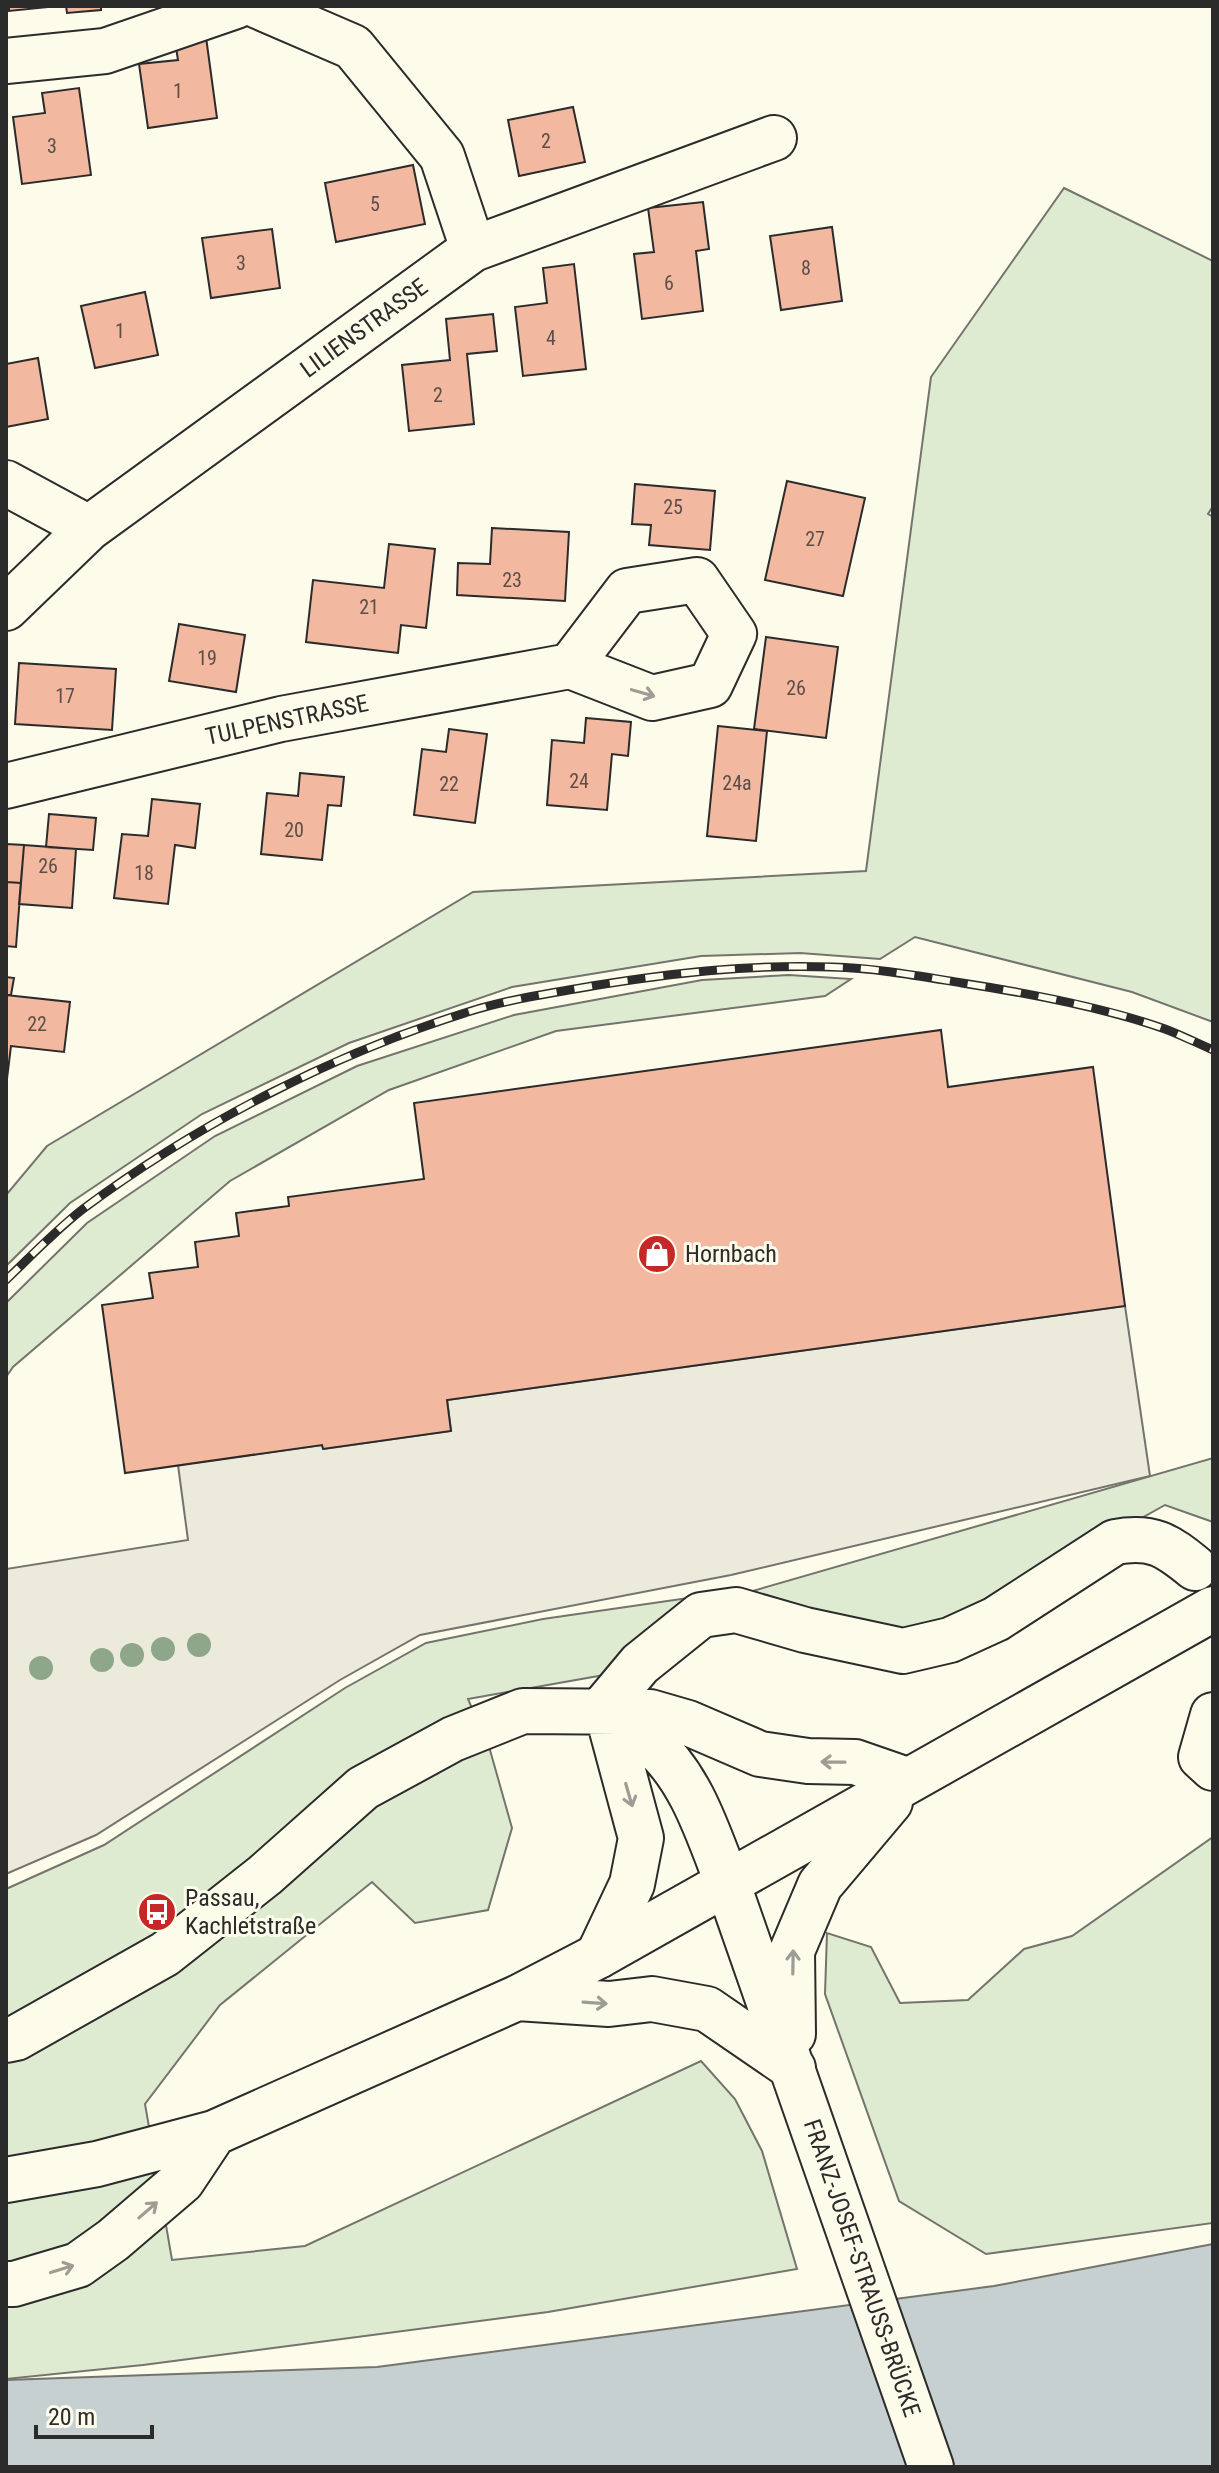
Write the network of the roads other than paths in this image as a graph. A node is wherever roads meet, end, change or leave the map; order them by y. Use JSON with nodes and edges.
{"nodes":[{"id":1,"x":236,"y":6,"type":"edge"},
{"id":2,"x":258,"y":6,"type":"edge"},
{"id":3,"x":6,"y":61,"type":"edge"},
{"id":4,"x":774,"y":138,"type":"dead end"},
{"id":5,"x":473,"y":249,"type":"junction"},
{"id":6,"x":6,"y":483,"type":"edge"},
{"id":7,"x":89,"y":528,"type":"junction"},
{"id":8,"x":6,"y":608,"type":"edge"},
{"id":9,"x":570,"y":666,"type":"dead end"},
{"id":10,"x":6,"y":786,"type":"edge"},
{"id":11,"x":1195,"y":1568,"type":"dead end"},
{"id":12,"x":1213,"y":1609,"type":"edge"},
{"id":13,"x":1213,"y":1715,"type":"edge"},
{"id":14,"x":604,"y":1716,"type":"junction"},
{"id":15,"x":1213,"y":1768,"type":"edge"},
{"id":16,"x":907,"y":1780,"type":"junction"},
{"id":17,"x":727,"y":1882,"type":"junction"},
{"id":18,"x":598,"y":1956,"type":"junction"},
{"id":19,"x":517,"y":1998,"type":"junction"},
{"id":20,"x":6,"y":2040,"type":"edge"},
{"id":21,"x":793,"y":2068,"type":"junction"},
{"id":22,"x":214,"y":2133,"type":"junction"},
{"id":23,"x":6,"y":2180,"type":"edge"},
{"id":24,"x":6,"y":2284,"type":"edge"},
{"id":25,"x":931,"y":2467,"type":"edge"}],
"edges":[{"from":1,"to":3,"type":"street"},
{"from":2,"to":5,"type":"street"},
{"from":4,"to":5,"type":"street","name":"LILIENSTRASSE"},
{"from":5,"to":7,"type":"street","name":"LILIENSTRASSE"},
{"from":6,"to":7,"type":"street"},
{"from":7,"to":8,"type":"street","name":"LILIENSTRASSE"},
{"from":9,"to":10,"type":"street","name":"TULPENSTRASSE"},
{"from":11,"to":14,"type":"street"},
{"from":12,"to":16,"type":"street"},
{"from":13,"to":15,"type":"street"},
{"from":16,"to":14,"type":"street","one_way":true},
{"from":14,"to":17,"type":"street","name":"FRANZ-JOSEF-STRAUSS-BRÜCKE"},
{"from":14,"to":18,"type":"street","one_way":true},
{"from":14,"to":20,"type":"street"},
{"from":16,"to":17,"type":"street"},
{"from":21,"to":16,"type":"street","one_way":true},
{"from":17,"to":18,"type":"street"},
{"from":17,"to":21,"type":"street","name":"FRANZ-JOSEF-STRAUSS-BRÜCKE"},
{"from":18,"to":19,"type":"street"},
{"from":19,"to":21,"type":"street","one_way":true},
{"from":19,"to":22,"type":"street"},
{"from":21,"to":25,"type":"street","name":"FRANZ-JOSEF-STRAUSS-BRÜCKE"},
{"from":22,"to":23,"type":"street"},
{"from":24,"to":22,"type":"street","one_way":true}]}
